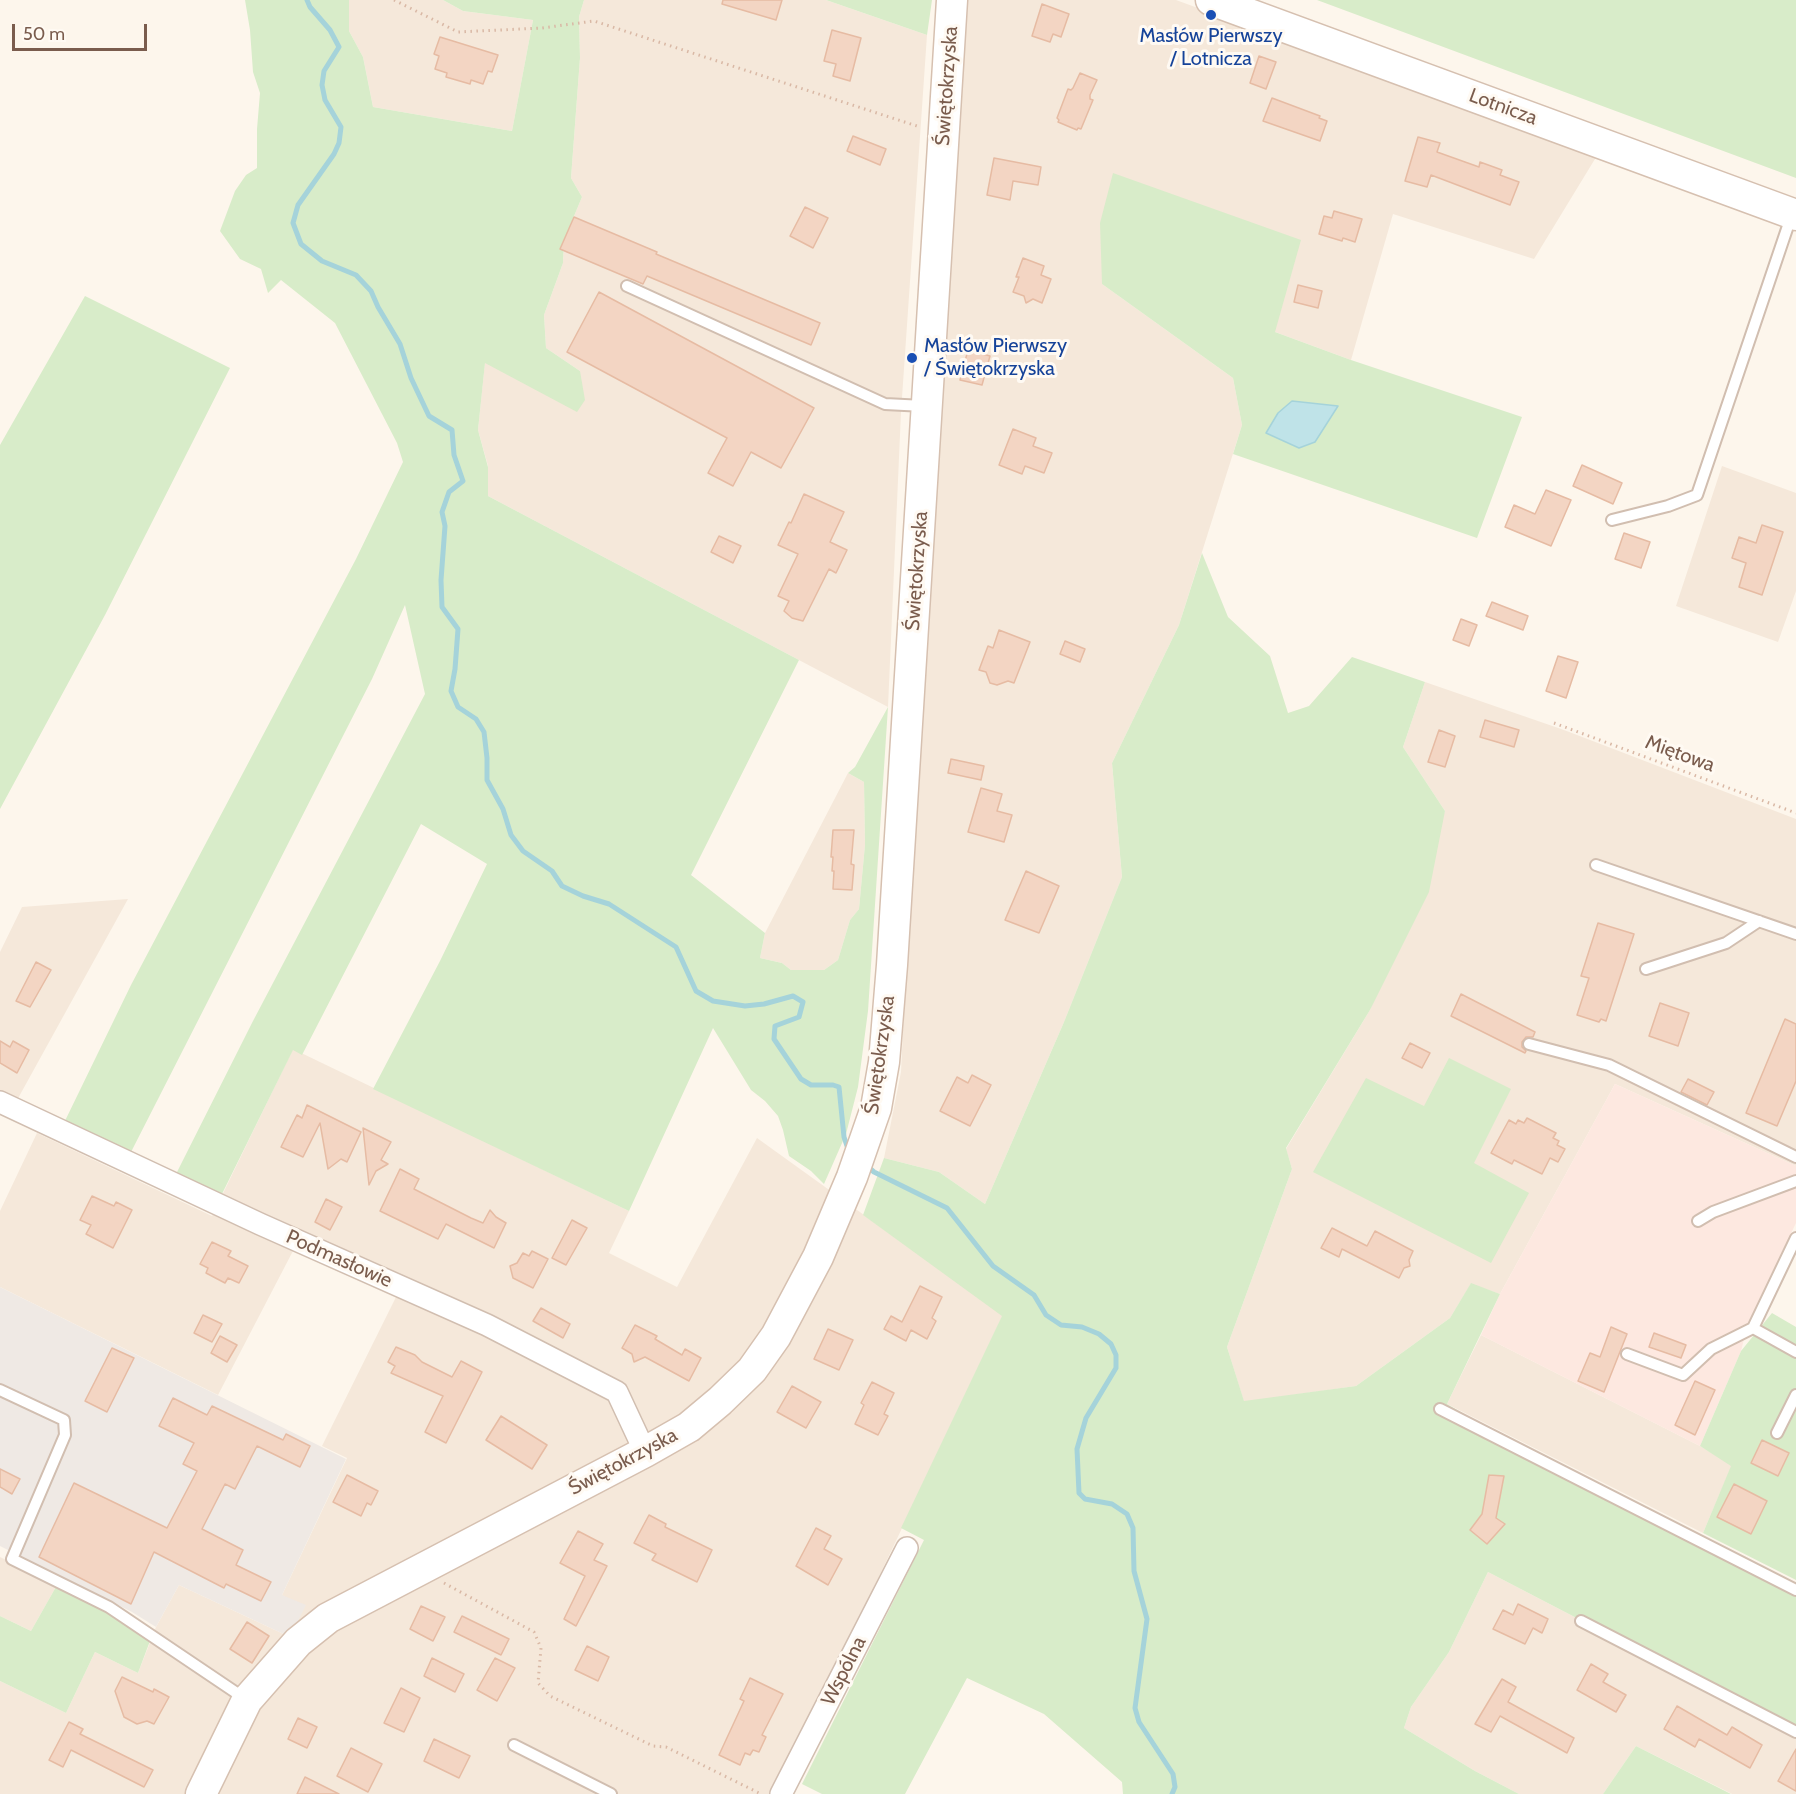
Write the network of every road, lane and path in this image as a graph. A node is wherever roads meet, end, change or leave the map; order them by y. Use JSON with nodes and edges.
{"nodes":[{"id":1,"x":394,"y":0,"type":"edge"},
{"id":2,"x":952,"y":0,"type":"edge"},
{"id":3,"x":1211,"y":0,"type":"edge"},
{"id":4,"x":944,"y":135,"type":"junction"},
{"id":5,"x":1794,"y":214,"type":"edge"},
{"id":6,"x":627,"y":286,"type":"dead end"},
{"id":7,"x":927,"y":406,"type":"junction"},
{"id":8,"x":1612,"y":520,"type":"dead end"},
{"id":9,"x":1554,"y":723,"type":"dead end"},
{"id":10,"x":1796,"y":813,"type":"edge"},
{"id":11,"x":1596,"y":865,"type":"dead end"},
{"id":12,"x":1759,"y":921,"type":"junction"},
{"id":13,"x":1796,"y":934,"type":"edge"},
{"id":14,"x":1646,"y":969,"type":"dead end"},
{"id":15,"x":1529,"y":1044,"type":"dead end"},
{"id":16,"x":0,"y":1102,"type":"edge"},
{"id":17,"x":1796,"y":1157,"type":"edge"},
{"id":18,"x":1796,"y":1181,"type":"edge"},
{"id":19,"x":1698,"y":1221,"type":"dead end"},
{"id":20,"x":1796,"y":1238,"type":"edge"},
{"id":21,"x":1753,"y":1328,"type":"junction"},
{"id":22,"x":1796,"y":1352,"type":"edge"},
{"id":23,"x":1627,"y":1354,"type":"dead end"},
{"id":24,"x":0,"y":1390,"type":"edge"},
{"id":25,"x":1796,"y":1395,"type":"edge"},
{"id":26,"x":1440,"y":1409,"type":"dead end"},
{"id":27,"x":1777,"y":1433,"type":"dead end"},
{"id":28,"x":645,"y":1452,"type":"junction"},
{"id":29,"x":907,"y":1548,"type":"dead end"},
{"id":30,"x":419,"y":1569,"type":"junction"},
{"id":31,"x":1796,"y":1590,"type":"edge"},
{"id":32,"x":1581,"y":1621,"type":"dead end"},
{"id":33,"x":247,"y":1700,"type":"junction"},
{"id":34,"x":1796,"y":1732,"type":"edge"},
{"id":35,"x":514,"y":1745,"type":"dead end"},
{"id":36,"x":201,"y":1794,"type":"edge"},
{"id":37,"x":611,"y":1794,"type":"edge"},
{"id":38,"x":762,"y":1794,"type":"edge"},
{"id":39,"x":781,"y":1794,"type":"edge"}],
"edges":[{"from":1,"to":4,"type":"path"},
{"from":2,"to":4,"type":"street","name":"Świętokrzyska"},
{"from":3,"to":5,"type":"street","name":"Lotnicza"},
{"from":4,"to":7,"type":"street","name":"Świętokrzyska"},
{"from":5,"to":8,"type":"lane"},
{"from":6,"to":7,"type":"lane"},
{"from":7,"to":28,"type":"street","name":"Świętokrzyska"},
{"from":9,"to":10,"type":"path","name":"Miętowa"},
{"from":11,"to":12,"type":"lane"},
{"from":12,"to":13,"type":"lane"},
{"from":12,"to":14,"type":"lane"},
{"from":15,"to":17,"type":"lane"},
{"from":16,"to":28,"type":"street","name":"Podmasłowie"},
{"from":18,"to":19,"type":"lane"},
{"from":20,"to":21,"type":"lane"},
{"from":21,"to":22,"type":"lane"},
{"from":21,"to":23,"type":"lane"},
{"from":24,"to":33,"type":"lane"},
{"from":25,"to":27,"type":"lane"},
{"from":26,"to":31,"type":"lane"},
{"from":28,"to":30,"type":"street","name":"Świętokrzyska"},
{"from":29,"to":39,"type":"street","name":"Wspólna"},
{"from":30,"to":33,"type":"street","name":"Świętokrzyska"},
{"from":30,"to":38,"type":"path"},
{"from":32,"to":34,"type":"lane"},
{"from":33,"to":36,"type":"street","name":"Świętokrzyska"},
{"from":35,"to":37,"type":"lane"}]}
